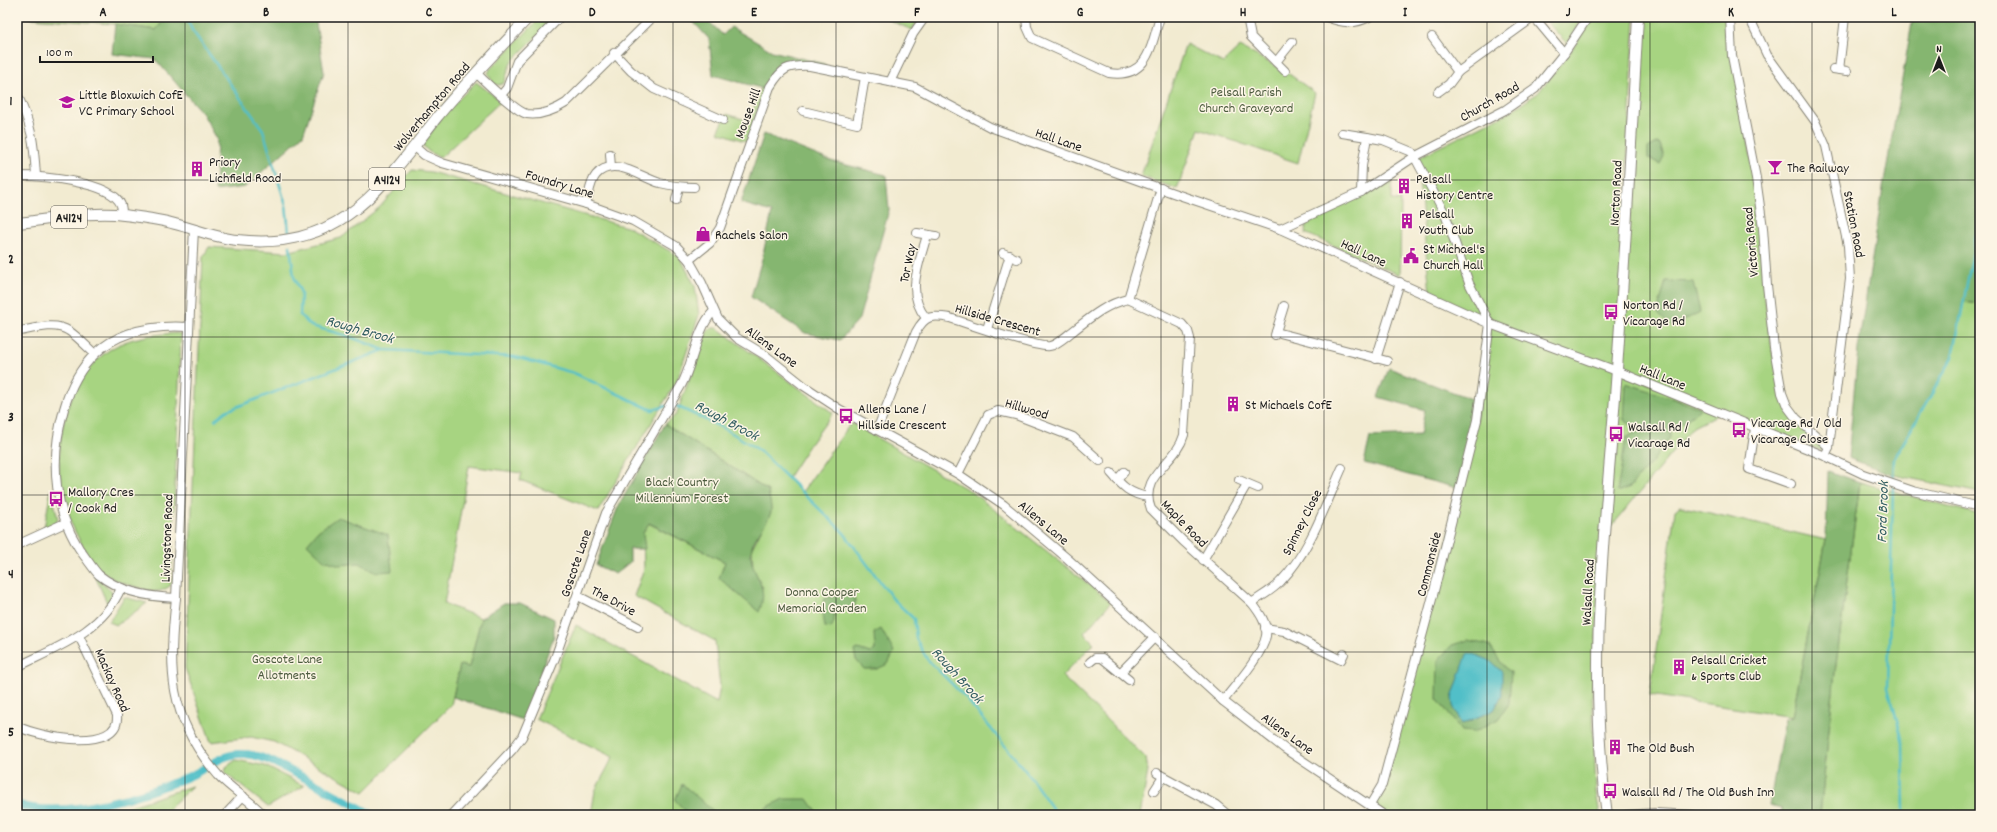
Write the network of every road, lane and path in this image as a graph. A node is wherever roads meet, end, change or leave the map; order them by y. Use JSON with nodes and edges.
{"nodes":[{"id":1,"x":530,"y":17,"type":"edge"},
{"id":2,"x":560,"y":17,"type":"edge"},
{"id":3,"x":652,"y":17,"type":"edge"},
{"id":4,"x":924,"y":17,"type":"edge"},
{"id":5,"x":1026,"y":17,"type":"edge"},
{"id":6,"x":1160,"y":17,"type":"edge"},
{"id":7,"x":1247,"y":17,"type":"edge"},
{"id":8,"x":1327,"y":17,"type":"edge"},
{"id":9,"x":1369,"y":17,"type":"edge"},
{"id":10,"x":1534,"y":17,"type":"edge"},
{"id":11,"x":1588,"y":17,"type":"edge"},
{"id":12,"x":1638,"y":17,"type":"edge"},
{"id":13,"x":1730,"y":17,"type":"edge"},
{"id":14,"x":1749,"y":17,"type":"edge"},
{"id":15,"x":1845,"y":17,"type":"edge"},
{"id":16,"x":1432,"y":37,"type":"dead end"},
{"id":17,"x":1292,"y":42,"type":"dead end"},
{"id":18,"x":1564,"y":53,"type":"junction"},
{"id":19,"x":614,"y":54,"type":"junction"},
{"id":20,"x":1276,"y":62,"type":"junction"},
{"id":21,"x":1839,"y":70,"type":"dead end"},
{"id":22,"x":1285,"y":71,"type":"dead end"},
{"id":23,"x":1458,"y":72,"type":"junction"},
{"id":24,"x":476,"y":73,"type":"junction"},
{"id":25,"x":865,"y":77,"type":"junction"},
{"id":26,"x":890,"y":82,"type":"junction"},
{"id":27,"x":1438,"y":92,"type":"dead end"},
{"id":28,"x":17,"y":94,"type":"edge"},
{"id":29,"x":501,"y":96,"type":"junction"},
{"id":30,"x":803,"y":111,"type":"dead end"},
{"id":31,"x":723,"y":119,"type":"dead end"},
{"id":32,"x":1342,"y":133,"type":"dead end"},
{"id":33,"x":1367,"y":137,"type":"junction"},
{"id":34,"x":415,"y":147,"type":"junction"},
{"id":35,"x":610,"y":154,"type":"dead end"},
{"id":36,"x":1414,"y":156,"type":"junction"},
{"id":37,"x":611,"y":167,"type":"junction"},
{"id":38,"x":17,"y":176,"type":"edge"},
{"id":39,"x":36,"y":176,"type":"junction"},
{"id":40,"x":694,"y":187,"type":"dead end"},
{"id":41,"x":679,"y":188,"type":"junction"},
{"id":42,"x":1160,"y":188,"type":"junction"},
{"id":43,"x":1361,"y":192,"type":"junction"},
{"id":44,"x":676,"y":200,"type":"dead end"},
{"id":45,"x":586,"y":204,"type":"junction"},
{"id":46,"x":122,"y":214,"type":"junction"},
{"id":47,"x":17,"y":223,"type":"edge"},
{"id":48,"x":194,"y":229,"type":"junction"},
{"id":49,"x":1280,"y":229,"type":"junction"},
{"id":50,"x":917,"y":233,"type":"dead end"},
{"id":51,"x":927,"y":235,"type":"junction"},
{"id":52,"x":936,"y":236,"type":"dead end"},
{"id":53,"x":1010,"y":256,"type":"dead end"},
{"id":54,"x":689,"y":260,"type":"junction"},
{"id":55,"x":1400,"y":282,"type":"junction"},
{"id":56,"x":1128,"y":299,"type":"junction"},
{"id":57,"x":1284,"y":306,"type":"dead end"},
{"id":58,"x":713,"y":312,"type":"junction"},
{"id":59,"x":926,"y":318,"type":"junction"},
{"id":60,"x":1490,"y":324,"type":"junction"},
{"id":61,"x":188,"y":327,"type":"junction"},
{"id":62,"x":987,"y":329,"type":"junction"},
{"id":63,"x":17,"y":332,"type":"edge"},
{"id":64,"x":95,"y":354,"type":"junction"},
{"id":65,"x":1376,"y":359,"type":"junction"},
{"id":66,"x":1387,"y":362,"type":"dead end"},
{"id":67,"x":1616,"y":371,"type":"junction"},
{"id":68,"x":1755,"y":428,"type":"junction"},
{"id":69,"x":877,"y":430,"type":"junction"},
{"id":70,"x":1830,"y":446,"type":"junction"},
{"id":71,"x":1825,"y":456,"type":"junction"},
{"id":72,"x":1100,"y":461,"type":"dead end"},
{"id":73,"x":1342,"y":468,"type":"dead end"},
{"id":74,"x":1124,"y":472,"type":"dead end"},
{"id":75,"x":1110,"y":473,"type":"dead end"},
{"id":76,"x":958,"y":474,"type":"junction"},
{"id":77,"x":1117,"y":480,"type":"junction"},
{"id":78,"x":1791,"y":484,"type":"dead end"},
{"id":79,"x":1258,"y":488,"type":"dead end"},
{"id":80,"x":1148,"y":497,"type":"junction"},
{"id":81,"x":1980,"y":507,"type":"edge"},
{"id":82,"x":65,"y":523,"type":"junction"},
{"id":83,"x":17,"y":545,"type":"edge"},
{"id":84,"x":1204,"y":560,"type":"junction"},
{"id":85,"x":121,"y":588,"type":"junction"},
{"id":86,"x":578,"y":596,"type":"junction"},
{"id":87,"x":176,"y":598,"type":"junction"},
{"id":88,"x":1252,"y":603,"type":"junction"},
{"id":89,"x":638,"y":628,"type":"dead end"},
{"id":90,"x":1265,"y":628,"type":"junction"},
{"id":91,"x":79,"y":636,"type":"junction"},
{"id":92,"x":1155,"y":637,"type":"junction"},
{"id":93,"x":1344,"y":654,"type":"dead end"},
{"id":94,"x":1090,"y":662,"type":"dead end"},
{"id":95,"x":17,"y":667,"type":"edge"},
{"id":96,"x":1120,"y":673,"type":"junction"},
{"id":97,"x":1129,"y":680,"type":"dead end"},
{"id":98,"x":1223,"y":701,"type":"junction"},
{"id":99,"x":17,"y":726,"type":"edge"},
{"id":100,"x":1154,"y":791,"type":"dead end"},
{"id":101,"x":243,"y":796,"type":"junction"},
{"id":102,"x":1370,"y":805,"type":"junction"},
{"id":103,"x":225,"y":815,"type":"edge"},
{"id":104,"x":264,"y":815,"type":"edge"},
{"id":105,"x":451,"y":815,"type":"edge"},
{"id":106,"x":1228,"y":815,"type":"edge"},
{"id":107,"x":1384,"y":815,"type":"edge"},
{"id":108,"x":1607,"y":815,"type":"edge"},
{"id":109,"x":1626,"y":815,"type":"edge"},
{"id":110,"x":1692,"y":815,"type":"edge"}],
"edges":[{"from":1,"to":24,"type":"main road","name":"Wolverhampton Road","number":"A4124"},
{"from":2,"to":29,"type":"street"},
{"from":3,"to":19,"type":"street"},
{"from":4,"to":26,"type":"street"},
{"from":5,"to":6,"type":"street"},
{"from":7,"to":20,"type":"street"},
{"from":8,"to":9,"type":"street"},
{"from":10,"to":18,"type":"street"},
{"from":10,"to":23,"type":"street"},
{"from":11,"to":18,"type":"street","name":"Church Road"},
{"from":12,"to":67,"type":"main road","name":"Norton Road"},
{"from":13,"to":70,"type":"street","name":"Victoria Road"},
{"from":14,"to":70,"type":"street","name":"Station Road"},
{"from":15,"to":21,"type":"street"},
{"from":16,"to":23,"type":"street"},
{"from":17,"to":20,"type":"street"},
{"from":18,"to":36,"type":"street","name":"Church Road"},
{"from":19,"to":29,"type":"street"},
{"from":19,"to":31,"type":"street"},
{"from":20,"to":22,"type":"street"},
{"from":23,"to":27,"type":"street"},
{"from":24,"to":29,"type":"street"},
{"from":24,"to":34,"type":"main road","name":"Wolverhampton Road","number":"A4124"},
{"from":25,"to":26,"type":"street","name":"Mouse Hill"},
{"from":25,"to":30,"type":"street"},
{"from":25,"to":54,"type":"street","name":"Mouse Hill"},
{"from":26,"to":42,"type":"street","name":"Hall Lane"},
{"from":28,"to":39,"type":"street"},
{"from":32,"to":33,"type":"street"},
{"from":33,"to":36,"type":"street"},
{"from":33,"to":43,"type":"street"},
{"from":34,"to":45,"type":"street","name":"Foundry Lane"},
{"from":34,"to":48,"type":"main road","name":"Wolverhampton Road","number":"A4124"},
{"from":35,"to":37,"type":"street"},
{"from":36,"to":43,"type":"street","name":"Church Road"},
{"from":36,"to":60,"type":"street"},
{"from":37,"to":41,"type":"street"},
{"from":37,"to":45,"type":"street"},
{"from":38,"to":39,"type":"street"},
{"from":39,"to":46,"type":"street"},
{"from":40,"to":41,"type":"street"},
{"from":41,"to":44,"type":"street"},
{"from":42,"to":49,"type":"street","name":"Hall Lane"},
{"from":42,"to":56,"type":"street"},
{"from":43,"to":49,"type":"street","name":"Church Road"},
{"from":45,"to":54,"type":"street","name":"Foundry Lane"},
{"from":46,"to":47,"type":"main road","number":"A4124"},
{"from":46,"to":48,"type":"main road","number":"A4124"},
{"from":48,"to":61,"type":"street","name":"Livingstone Road"},
{"from":49,"to":55,"type":"street","name":"Hall Lane"},
{"from":50,"to":51,"type":"street","name":"Tor Way"},
{"from":51,"to":52,"type":"street","name":"Tor Way"},
{"from":51,"to":59,"type":"street","name":"Tor Way"},
{"from":53,"to":62,"type":"street"},
{"from":54,"to":58,"type":"street","name":"Allens Lane"},
{"from":55,"to":60,"type":"street","name":"Hall Lane"},
{"from":55,"to":65,"type":"street"},
{"from":56,"to":62,"type":"street","name":"Hillside Crescent"},
{"from":56,"to":80,"type":"street","name":"Maple Road"},
{"from":57,"to":65,"type":"street"},
{"from":58,"to":69,"type":"street","name":"Allens Lane"},
{"from":58,"to":86,"type":"street","name":"Goscote Lane"},
{"from":59,"to":62,"type":"street","name":"Hillside Crescent"},
{"from":59,"to":69,"type":"street"},
{"from":60,"to":67,"type":"street","name":"Hall Lane"},
{"from":60,"to":102,"type":"street","name":"Commonside"},
{"from":61,"to":64,"type":"street"},
{"from":61,"to":87,"type":"street","name":"Livingstone Road"},
{"from":63,"to":64,"type":"street"},
{"from":64,"to":82,"type":"street"},
{"from":65,"to":66,"type":"street"},
{"from":67,"to":68,"type":"street","name":"Hall Lane"},
{"from":67,"to":108,"type":"main road","name":"Walsall Road"},
{"from":68,"to":71,"type":"street","name":"Hall Lane"},
{"from":68,"to":78,"type":"street"},
{"from":69,"to":76,"type":"street","name":"Allens Lane"},
{"from":70,"to":71,"type":"street","name":"Station Road"},
{"from":71,"to":81,"type":"street","name":"Hall Lane"},
{"from":72,"to":76,"type":"street","name":"Hillwood"},
{"from":73,"to":88,"type":"street","name":"Spinney Close"},
{"from":74,"to":77,"type":"street"},
{"from":75,"to":77,"type":"street"},
{"from":76,"to":92,"type":"street","name":"Allens Lane"},
{"from":77,"to":80,"type":"street"},
{"from":79,"to":84,"type":"street"},
{"from":80,"to":84,"type":"street","name":"Maple Road"},
{"from":82,"to":83,"type":"street"},
{"from":82,"to":85,"type":"street"},
{"from":84,"to":88,"type":"street","name":"Maple Road"},
{"from":85,"to":87,"type":"street"},
{"from":85,"to":91,"type":"street"},
{"from":86,"to":89,"type":"street","name":"The Drive"},
{"from":86,"to":105,"type":"street","name":"Goscote Lane"},
{"from":87,"to":101,"type":"street","name":"Livingstone Road"},
{"from":88,"to":90,"type":"street","name":"Maple Road"},
{"from":90,"to":93,"type":"street"},
{"from":90,"to":98,"type":"street"},
{"from":91,"to":95,"type":"street"},
{"from":91,"to":99,"type":"street","name":"Mackay Road"},
{"from":92,"to":96,"type":"street"},
{"from":92,"to":98,"type":"street","name":"Allens Lane"},
{"from":94,"to":96,"type":"street"},
{"from":96,"to":97,"type":"street"},
{"from":98,"to":102,"type":"street","name":"Allens Lane"},
{"from":100,"to":106,"type":"street"},
{"from":101,"to":103,"type":"street"},
{"from":101,"to":104,"type":"street","name":"Livingstone Road"},
{"from":102,"to":107,"type":"street","name":"Allens Lane"},
{"from":109,"to":110,"type":"street"}]}
